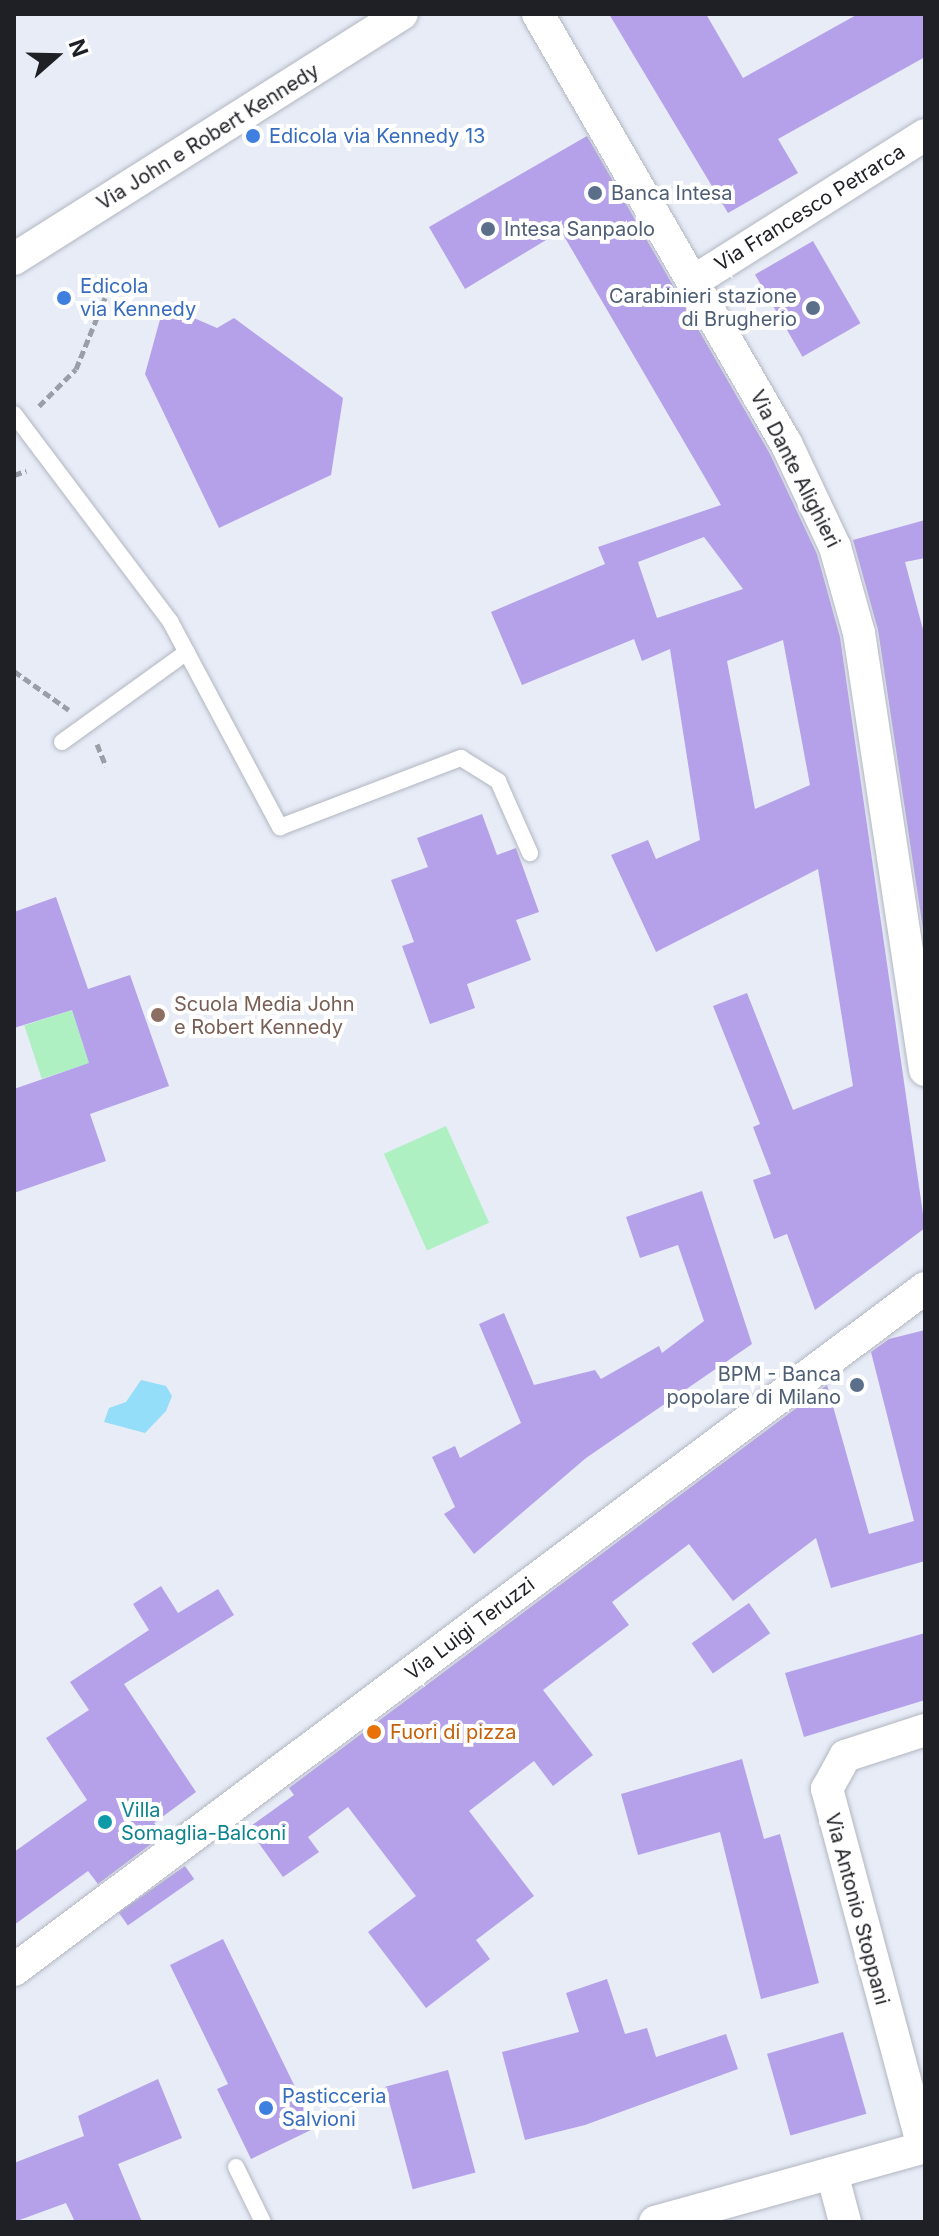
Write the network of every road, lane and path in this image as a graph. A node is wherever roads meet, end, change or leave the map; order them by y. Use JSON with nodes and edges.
{"nodes":[{"id":1,"x":402,"y":14,"type":"edge"},
{"id":2,"x":538,"y":14,"type":"edge"},
{"id":3,"x":925,"y":135,"type":"edge"},
{"id":4,"x":14,"y":259,"type":"edge"},
{"id":5,"x":694,"y":281,"type":"junction"},
{"id":6,"x":105,"y":298,"type":"dead end"},
{"id":7,"x":18,"y":419,"type":"edge"},
{"id":8,"x":187,"y":652,"type":"junction"},
{"id":9,"x":14,"y":671,"type":"edge"},
{"id":10,"x":89,"y":724,"type":"junction"},
{"id":11,"x":62,"y":742,"type":"dead end"},
{"id":12,"x":530,"y":853,"type":"dead end"},
{"id":13,"x":925,"y":1070,"type":"edge"},
{"id":14,"x":925,"y":1288,"type":"edge"},
{"id":15,"x":925,"y":1730,"type":"edge"},
{"id":16,"x":14,"y":1970,"type":"edge"},
{"id":17,"x":924,"y":2147,"type":"edge"},
{"id":18,"x":236,"y":2167,"type":"dead end"},
{"id":19,"x":832,"y":2173,"type":"junction"},
{"id":20,"x":263,"y":2222,"type":"edge"},
{"id":21,"x":655,"y":2222,"type":"edge"},
{"id":22,"x":845,"y":2222,"type":"edge"}],
"edges":[{"from":1,"to":4,"type":"street","name":"Via John e Robert Kennedy"},
{"from":2,"to":5,"type":"street","name":"Via Dante Alighieri"},
{"from":3,"to":5,"type":"street","name":"Via Francesco Petrarca"},
{"from":5,"to":13,"type":"street","name":"Via Dante Alighieri"},
{"from":6,"to":7,"type":"path"},
{"from":7,"to":8,"type":"lane"},
{"from":8,"to":10,"type":"lane"},
{"from":8,"to":12,"type":"lane"},
{"from":9,"to":10,"type":"path"},
{"from":10,"to":11,"type":"lane"},
{"from":14,"to":16,"type":"street","name":"Via Luigi Teruzzi"},
{"from":15,"to":17,"type":"street","name":"Via Antonio Stoppani"},
{"from":17,"to":19,"type":"street"},
{"from":18,"to":20,"type":"lane"},
{"from":19,"to":21,"type":"street"},
{"from":19,"to":22,"type":"street"}]}
